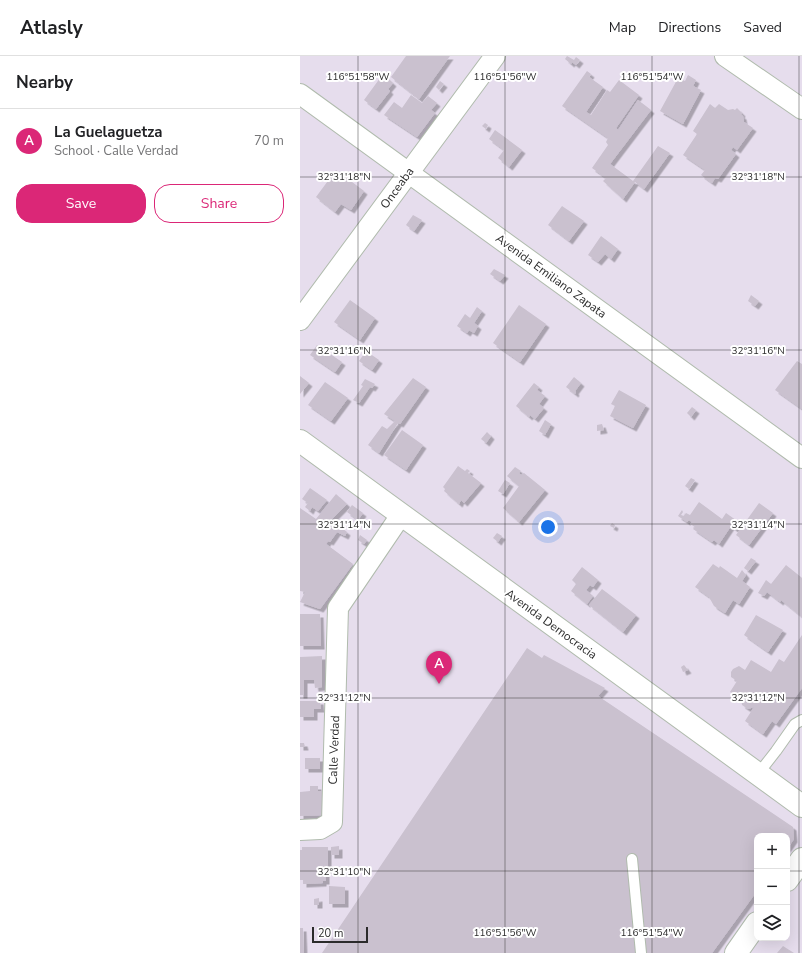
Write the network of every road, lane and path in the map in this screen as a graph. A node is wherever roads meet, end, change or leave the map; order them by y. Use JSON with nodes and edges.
{"nodes":[{"id":1,"x":495,"y":56,"type":"edge"},
{"id":2,"x":725,"y":56,"type":"edge"},
{"id":3,"x":300,"y":94,"type":"edge"},
{"id":4,"x":802,"y":109,"type":"edge"},
{"id":5,"x":409,"y":172,"type":"junction"},
{"id":6,"x":300,"y":320,"type":"edge"},
{"id":7,"x":300,"y":442,"type":"edge"},
{"id":8,"x":802,"y":458,"type":"edge"},
{"id":9,"x":402,"y":515,"type":"junction"},
{"id":10,"x":802,"y":720,"type":"edge"},
{"id":11,"x":758,"y":774,"type":"junction"},
{"id":12,"x":802,"y":806,"type":"edge"},
{"id":13,"x":300,"y":830,"type":"edge"},
{"id":14,"x":632,"y":859,"type":"dead end"},
{"id":15,"x":802,"y":859,"type":"edge"},
{"id":16,"x":790,"y":876,"type":"edge"},
{"id":17,"x":754,"y":927,"type":"edge"},
{"id":18,"x":641,"y":953,"type":"edge"},
{"id":19,"x":736,"y":953,"type":"edge"}],
"edges":[{"from":1,"to":5,"type":"street","name":"Onceaba"},
{"from":2,"to":4,"type":"street"},
{"from":3,"to":5,"type":"street","name":"Avenida Emiliano Zapata"},
{"from":5,"to":6,"type":"street","name":"Onceaba"},
{"from":5,"to":8,"type":"street","name":"Avenida Emiliano Zapata"},
{"from":7,"to":9,"type":"street","name":"Avenida Democracia"},
{"from":9,"to":11,"type":"street","name":"Avenida Democracia"},
{"from":9,"to":13,"type":"street","name":"Calle Verdad"},
{"from":10,"to":11,"type":"lane"},
{"from":11,"to":12,"type":"street","name":"Avenida Democracia"},
{"from":14,"to":18,"type":"lane"},
{"from":15,"to":16,"type":"street"},
{"from":17,"to":19,"type":"street"}]}
